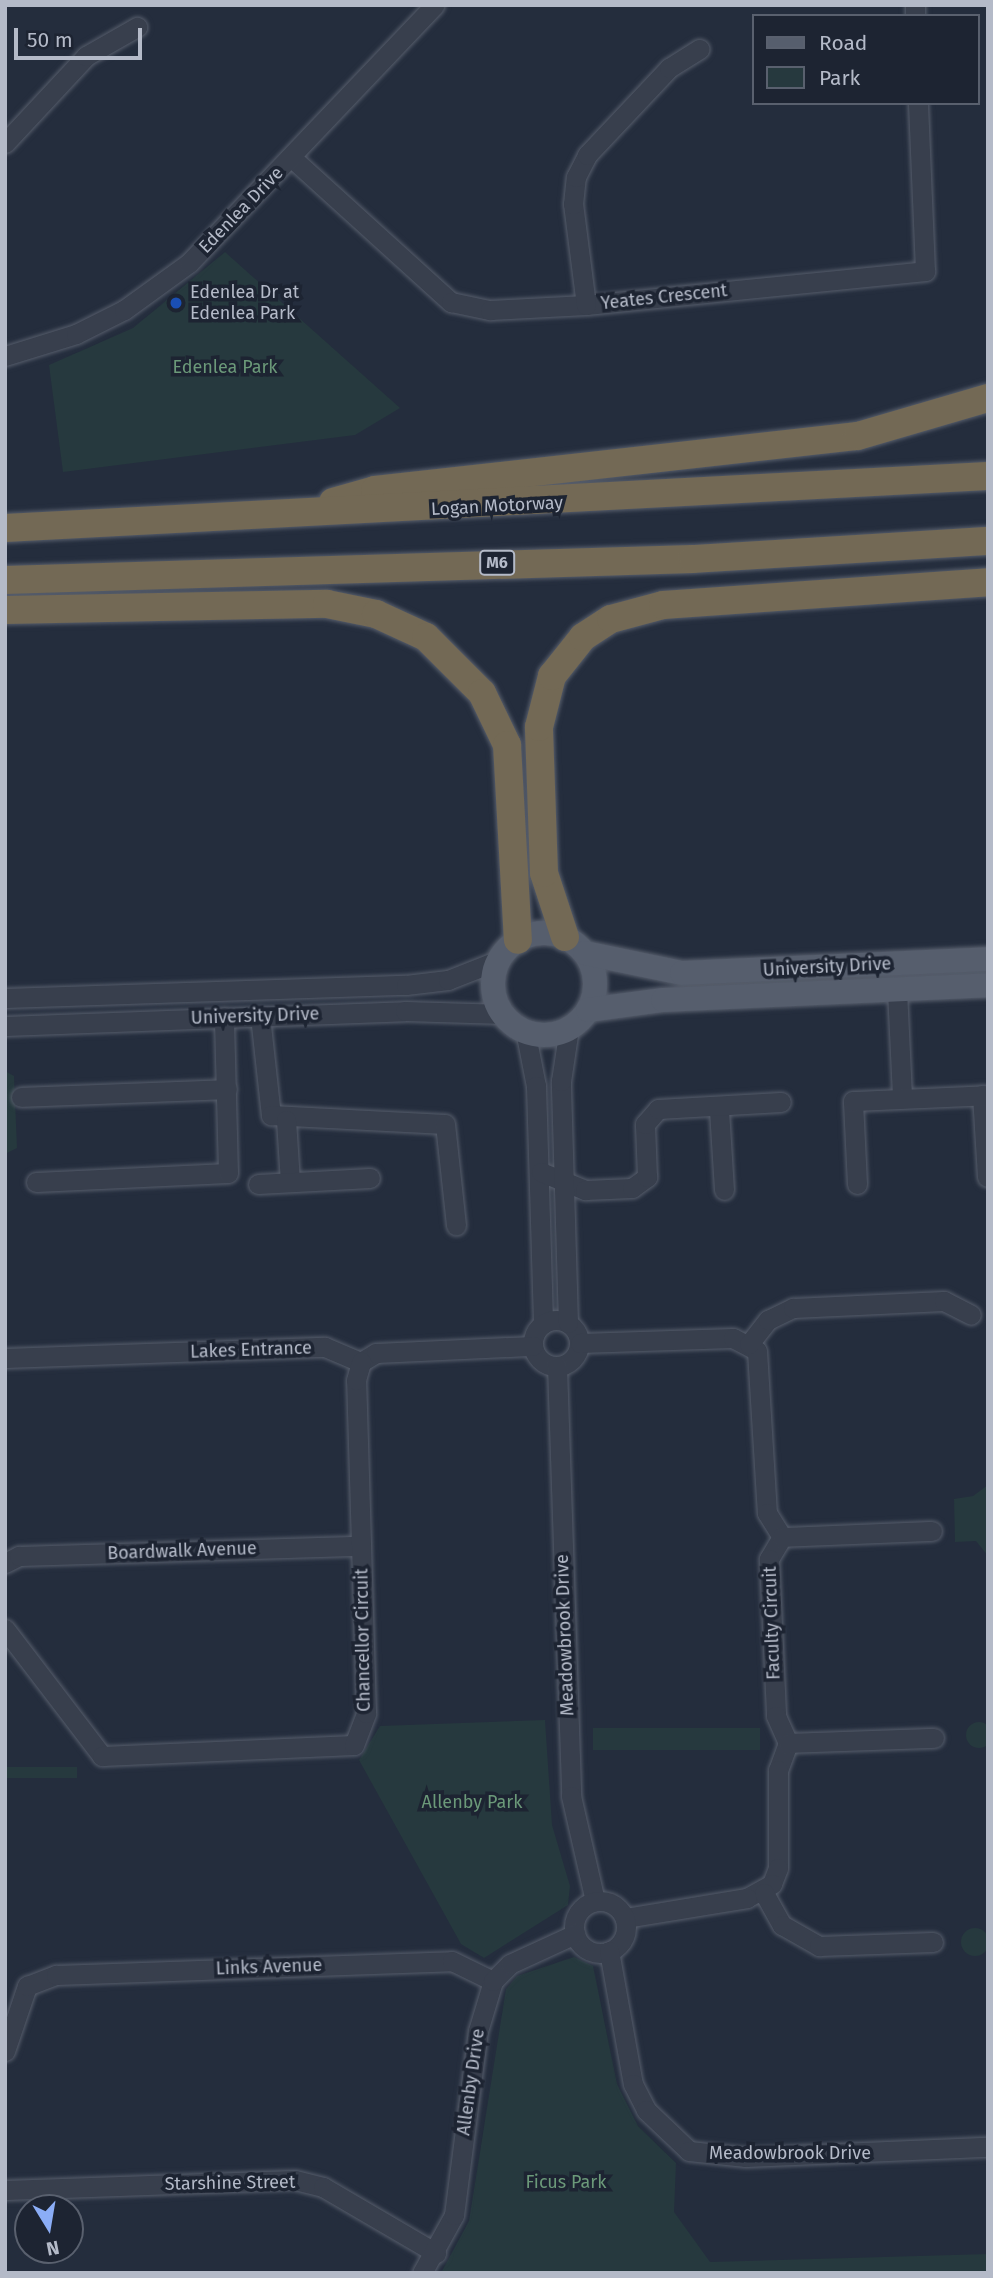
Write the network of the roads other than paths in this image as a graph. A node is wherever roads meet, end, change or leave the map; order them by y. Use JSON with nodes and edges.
{"nodes":[{"id":1,"x":435,"y":5,"type":"edge"},
{"id":2,"x":137,"y":27,"type":"dead end"},
{"id":3,"x":700,"y":48,"type":"dead end"},
{"id":4,"x":918,"y":105,"type":"edge"},
{"id":5,"x":5,"y":142,"type":"edge"},
{"id":6,"x":292,"y":158,"type":"junction"},
{"id":7,"x":586,"y":305,"type":"junction"},
{"id":8,"x":5,"y":356,"type":"edge"},
{"id":9,"x":988,"y":398,"type":"edge"},
{"id":10,"x":988,"y":476,"type":"edge"},
{"id":11,"x":279,"y":516,"type":"junction"},
{"id":12,"x":5,"y":528,"type":"edge"},
{"id":13,"x":988,"y":541,"type":"edge"},
{"id":14,"x":5,"y":580,"type":"edge"},
{"id":15,"x":988,"y":582,"type":"edge"},
{"id":16,"x":5,"y":610,"type":"edge"},
{"id":17,"x":519,"y":940,"type":"junction"},
{"id":18,"x":575,"y":945,"type":"junction"},
{"id":19,"x":988,"y":959,"type":"edge"},
{"id":20,"x":499,"y":960,"type":"junction"},
{"id":21,"x":988,"y":985,"type":"edge"},
{"id":22,"x":897,"y":990,"type":"junction"},
{"id":23,"x":5,"y":998,"type":"edge"},
{"id":24,"x":588,"y":1010,"type":"junction"},
{"id":25,"x":504,"y":1014,"type":"junction"},
{"id":26,"x":260,"y":1016,"type":"junction"},
{"id":27,"x":224,"y":1017,"type":"junction"},
{"id":28,"x":5,"y":1026,"type":"edge"},
{"id":29,"x":569,"y":1028,"type":"junction"},
{"id":30,"x":525,"y":1030,"type":"junction"},
{"id":31,"x":228,"y":1089,"type":"junction"},
{"id":32,"x":985,"y":1095,"type":"edge"},
{"id":33,"x":21,"y":1097,"type":"dead end"},
{"id":34,"x":902,"y":1098,"type":"junction"},
{"id":35,"x":781,"y":1102,"type":"dead end"},
{"id":36,"x":719,"y":1110,"type":"junction"},
{"id":37,"x":286,"y":1120,"type":"junction"},
{"id":38,"x":541,"y":1172,"type":"junction"},
{"id":39,"x":987,"y":1177,"type":"edge"},
{"id":40,"x":370,"y":1178,"type":"dead end"},
{"id":41,"x":36,"y":1182,"type":"dead end"},
{"id":42,"x":290,"y":1182,"type":"junction"},
{"id":43,"x":258,"y":1184,"type":"dead end"},
{"id":44,"x":857,"y":1184,"type":"dead end"},
{"id":45,"x":563,"y":1186,"type":"junction"},
{"id":46,"x":724,"y":1190,"type":"dead end"},
{"id":47,"x":456,"y":1225,"type":"dead end"},
{"id":48,"x":971,"y":1315,"type":"dead end"},
{"id":49,"x":568,"y":1322,"type":"junction"},
{"id":50,"x":543,"y":1324,"type":"junction"},
{"id":51,"x":580,"y":1343,"type":"junction"},
{"id":52,"x":749,"y":1344,"type":"junction"},
{"id":53,"x":533,"y":1346,"type":"junction"},
{"id":54,"x":5,"y":1358,"type":"edge"},
{"id":55,"x":361,"y":1362,"type":"junction"},
{"id":56,"x":556,"y":1366,"type":"junction"},
{"id":57,"x":932,"y":1531,"type":"dead end"},
{"id":58,"x":782,"y":1537,"type":"junction"},
{"id":59,"x":361,"y":1546,"type":"junction"},
{"id":60,"x":5,"y":1563,"type":"edge"},
{"id":61,"x":5,"y":1629,"type":"edge"},
{"id":62,"x":934,"y":1738,"type":"dead end"},
{"id":63,"x":788,"y":1743,"type":"junction"},
{"id":64,"x":764,"y":1893,"type":"junction"},
{"id":65,"x":595,"y":1901,"type":"junction"},
{"id":66,"x":625,"y":1918,"type":"junction"},
{"id":67,"x":575,"y":1934,"type":"junction"},
{"id":68,"x":933,"y":1942,"type":"dead end"},
{"id":69,"x":609,"y":1951,"type":"junction"},
{"id":70,"x":493,"y":1981,"type":"junction"},
{"id":71,"x":5,"y":2051,"type":"edge"},
{"id":72,"x":988,"y":2147,"type":"edge"},
{"id":73,"x":5,"y":2190,"type":"edge"},
{"id":74,"x":436,"y":2253,"type":"junction"},
{"id":75,"x":422,"y":2273,"type":"edge"}],
"edges":[{"from":1,"to":6,"type":"street","name":"Edenlea Drive"},
{"from":2,"to":5,"type":"street"},
{"from":3,"to":7,"type":"street"},
{"from":4,"to":7,"type":"street","name":"Yeates Crescent"},
{"from":6,"to":7,"type":"street","name":"Yeates Crescent"},
{"from":6,"to":8,"type":"street","name":"Edenlea Drive"},
{"from":9,"to":11,"type":"highway"},
{"from":10,"to":11,"type":"highway","name":"Logan Motorway"},
{"from":11,"to":12,"type":"highway","name":"Logan Motorway"},
{"from":13,"to":14,"type":"highway","number":"M6"},
{"from":15,"to":18,"type":"highway"},
{"from":16,"to":17,"type":"highway"},
{"from":17,"to":18,"type":"main road"},
{"from":17,"to":20,"type":"main road"},
{"from":18,"to":19,"type":"main road","name":"University Drive"},
{"from":18,"to":24,"type":"main road"},
{"from":20,"to":23,"type":"street","name":"University Drive"},
{"from":20,"to":25,"type":"main road"},
{"from":21,"to":22,"type":"main road","name":"University Drive"},
{"from":22,"to":24,"type":"main road","name":"University Drive"},
{"from":22,"to":34,"type":"street"},
{"from":24,"to":29,"type":"main road"},
{"from":25,"to":26,"type":"street","name":"University Drive"},
{"from":25,"to":30,"type":"main road"},
{"from":26,"to":27,"type":"street","name":"University Drive"},
{"from":26,"to":37,"type":"street"},
{"from":27,"to":28,"type":"street","name":"University Drive"},
{"from":27,"to":31,"type":"street"},
{"from":29,"to":30,"type":"main road"},
{"from":29,"to":45,"type":"street"},
{"from":30,"to":38,"type":"street"},
{"from":31,"to":33,"type":"street"},
{"from":31,"to":41,"type":"street"},
{"from":32,"to":34,"type":"street"},
{"from":32,"to":39,"type":"street"},
{"from":34,"to":44,"type":"street"},
{"from":35,"to":36,"type":"street"},
{"from":36,"to":45,"type":"street"},
{"from":36,"to":46,"type":"street"},
{"from":37,"to":42,"type":"street"},
{"from":37,"to":47,"type":"street"},
{"from":38,"to":45,"type":"street"},
{"from":38,"to":50,"type":"street"},
{"from":40,"to":42,"type":"street"},
{"from":42,"to":43,"type":"street"},
{"from":45,"to":49,"type":"street"},
{"from":48,"to":52,"type":"street"},
{"from":49,"to":50,"type":"street"},
{"from":49,"to":51,"type":"street"},
{"from":50,"to":53,"type":"street"},
{"from":51,"to":52,"type":"street"},
{"from":51,"to":56,"type":"street"},
{"from":52,"to":58,"type":"street"},
{"from":53,"to":55,"type":"street"},
{"from":53,"to":56,"type":"street"},
{"from":54,"to":55,"type":"street","name":"Lakes Entrance"},
{"from":55,"to":59,"type":"street","name":"Chancellor Circuit"},
{"from":56,"to":65,"type":"street","name":"Meadowbrook Drive"},
{"from":57,"to":58,"type":"street"},
{"from":58,"to":63,"type":"street","name":"Faculty Circuit"},
{"from":59,"to":60,"type":"street","name":"Boardwalk Avenue"},
{"from":59,"to":61,"type":"street","name":"Chancellor Circuit"},
{"from":62,"to":63,"type":"street"},
{"from":63,"to":64,"type":"street"},
{"from":64,"to":66,"type":"street"},
{"from":64,"to":68,"type":"street"},
{"from":65,"to":66,"type":"street"},
{"from":65,"to":67,"type":"street"},
{"from":66,"to":69,"type":"street"},
{"from":67,"to":69,"type":"street"},
{"from":67,"to":70,"type":"street"},
{"from":69,"to":72,"type":"street","name":"Meadowbrook Drive"},
{"from":70,"to":71,"type":"street","name":"Links Avenue"},
{"from":70,"to":74,"type":"street","name":"Allenby Drive"},
{"from":73,"to":74,"type":"street","name":"Starshine Street"},
{"from":74,"to":75,"type":"street","name":"Allenby Drive"}]}
